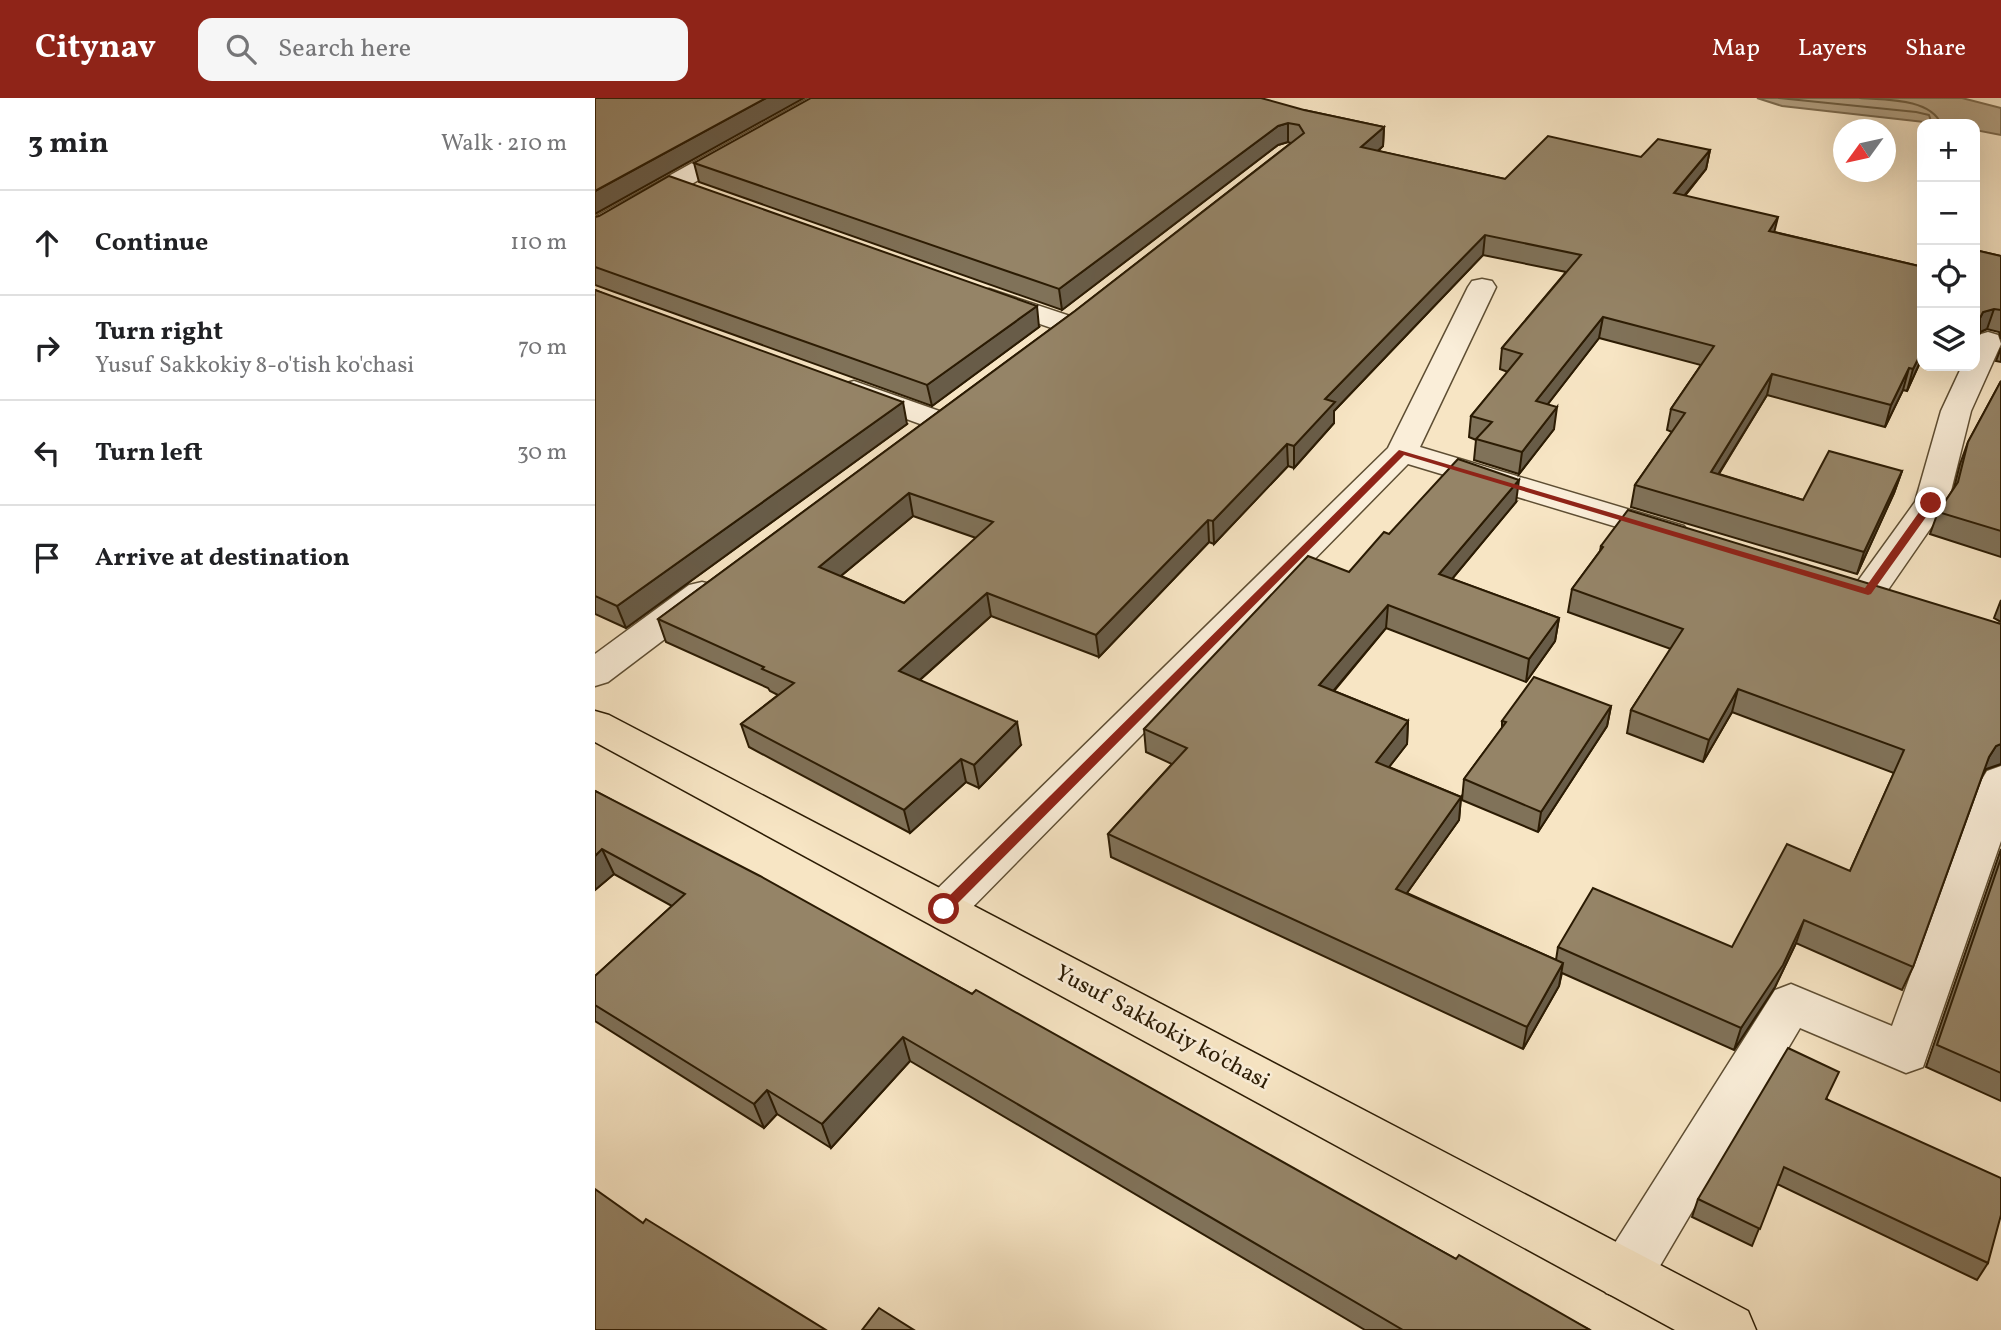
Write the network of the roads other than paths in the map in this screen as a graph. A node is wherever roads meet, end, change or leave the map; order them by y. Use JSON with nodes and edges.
{"nodes":[{"id":1,"x":826,"y":98,"type":"edge"},
{"id":2,"x":673,"y":184,"type":"junction"},
{"id":3,"x":699,"y":193,"type":"edge"},
{"id":4,"x":595,"y":228,"type":"edge"},
{"id":5,"x":961,"y":287,"type":"edge"},
{"id":6,"x":1482,"y":287,"type":"dead end"},
{"id":7,"x":1988,"y":341,"type":"dead end"},
{"id":8,"x":1033,"y":348,"type":"edge"},
{"id":9,"x":830,"y":381,"type":"edge"},
{"id":10,"x":902,"y":444,"type":"edge"},
{"id":11,"x":1402,"y":452,"type":"junction"},
{"id":12,"x":1708,"y":544,"type":"edge"},
{"id":13,"x":726,"y":575,"type":"edge"},
{"id":14,"x":1904,"y":604,"type":"edge"},
{"id":15,"x":595,"y":673,"type":"edge"},
{"id":16,"x":595,"y":725,"type":"edge"},
{"id":17,"x":2001,"y":781,"type":"edge"},
{"id":18,"x":944,"y":909,"type":"junction"},
{"id":19,"x":1625,"y":1275,"type":"junction"},
{"id":20,"x":1729,"y":1330,"type":"edge"}],
"edges":[{"from":1,"to":2,"type":"street"},
{"from":2,"to":3,"type":"street"},
{"from":2,"to":4,"type":"street"},
{"from":5,"to":8,"type":"street"},
{"from":6,"to":11,"type":"street"},
{"from":7,"to":14,"type":"street"},
{"from":9,"to":10,"type":"street"},
{"from":11,"to":12,"type":"street"},
{"from":11,"to":18,"type":"street"},
{"from":13,"to":15,"type":"street"},
{"from":16,"to":18,"type":"main road","name":"Yusuf Sakkokiy ko'chasi"},
{"from":17,"to":19,"type":"street"},
{"from":18,"to":19,"type":"main road","name":"Yusuf Sakkokiy ko'chasi"},
{"from":19,"to":20,"type":"main road","name":"Yusuf Sakkokiy ko'chasi"}]}
